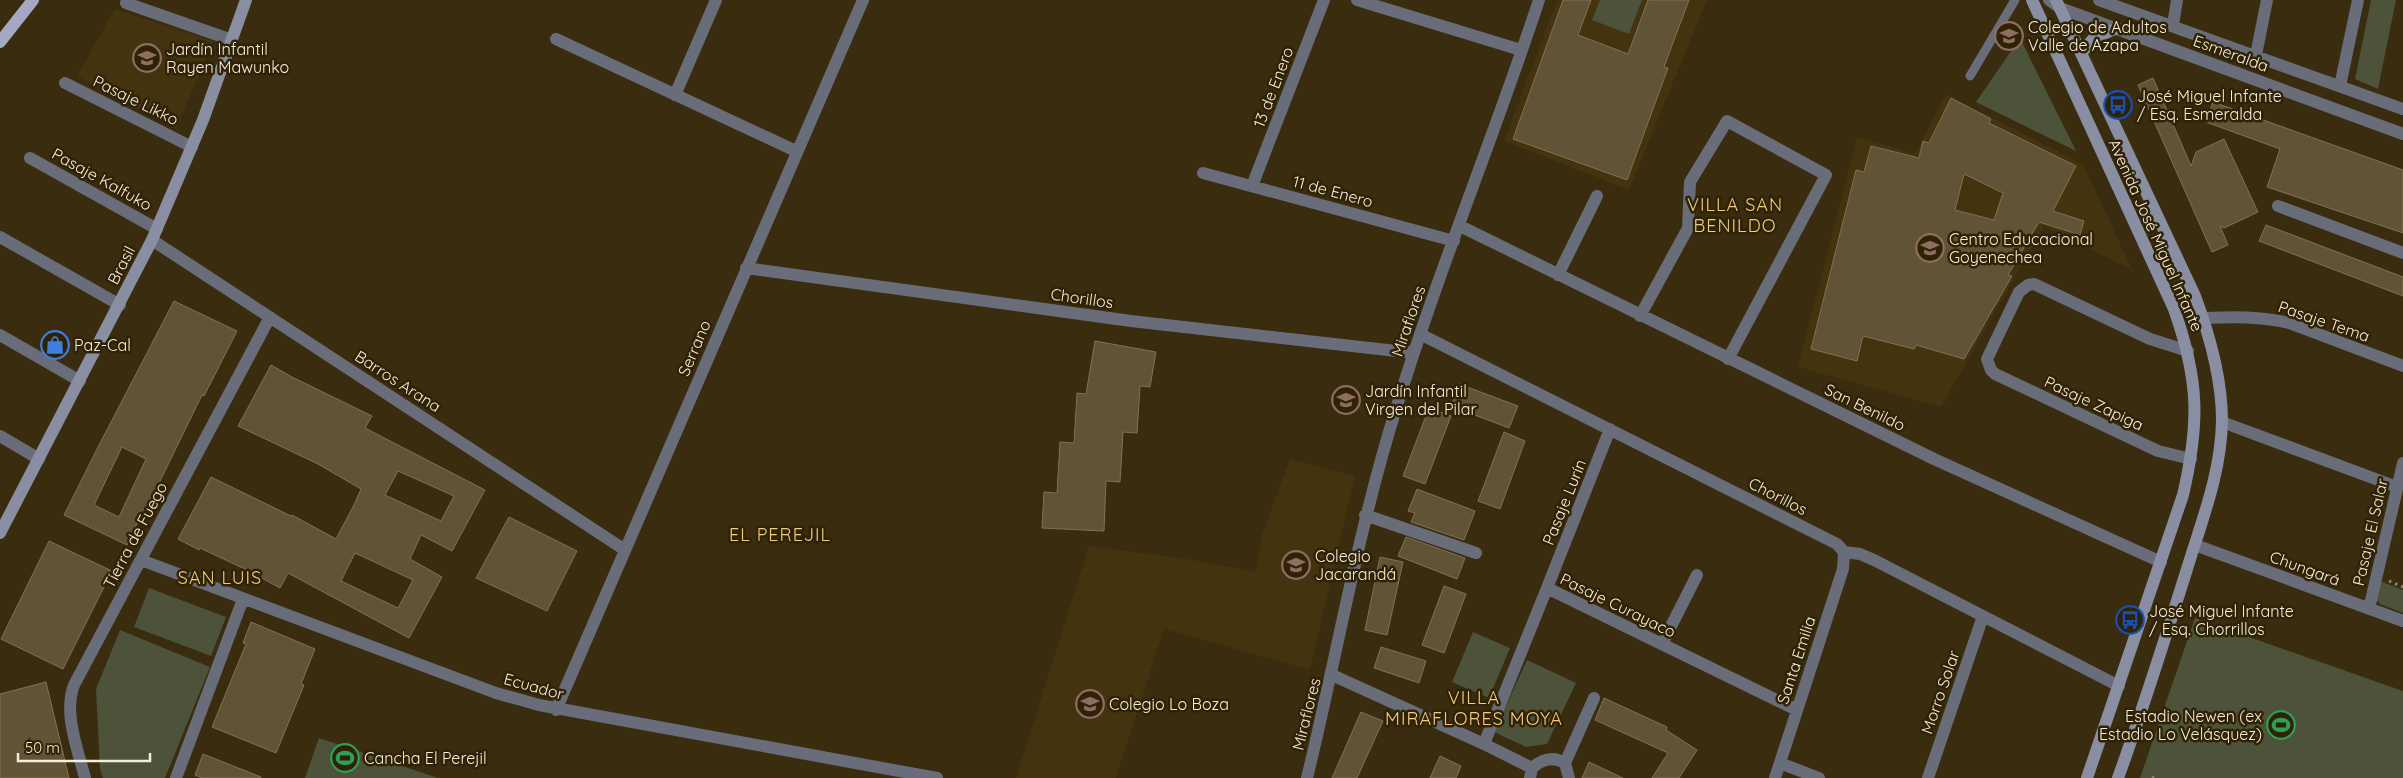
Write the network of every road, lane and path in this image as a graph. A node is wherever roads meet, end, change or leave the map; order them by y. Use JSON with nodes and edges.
{"nodes":[{"id":1,"x":33,"y":0,"type":"edge"},
{"id":2,"x":246,"y":0,"type":"edge"},
{"id":3,"x":716,"y":0,"type":"edge"},
{"id":4,"x":863,"y":0,"type":"edge"},
{"id":5,"x":1324,"y":0,"type":"edge"},
{"id":6,"x":1357,"y":0,"type":"edge"},
{"id":7,"x":1539,"y":0,"type":"edge"},
{"id":8,"x":2015,"y":0,"type":"edge"},
{"id":9,"x":2032,"y":0,"type":"edge"},
{"id":10,"x":2049,"y":0,"type":"edge"},
{"id":11,"x":2099,"y":0,"type":"edge"},
{"id":12,"x":2177,"y":0,"type":"edge"},
{"id":13,"x":2267,"y":0,"type":"edge"},
{"id":14,"x":2358,"y":0,"type":"edge"},
{"id":15,"x":126,"y":3,"type":"dead end"},
{"id":16,"x":2058,"y":4,"type":"edge"},
{"id":17,"x":2173,"y":25,"type":"junction"},
{"id":18,"x":2116,"y":28,"type":"junction"},
{"id":19,"x":556,"y":39,"type":"dead end"},
{"id":20,"x":232,"y":40,"type":"junction"},
{"id":21,"x":0,"y":42,"type":"edge"},
{"id":22,"x":1522,"y":50,"type":"junction"},
{"id":23,"x":2082,"y":52,"type":"junction"},
{"id":24,"x":2256,"y":55,"type":"junction"},
{"id":25,"x":1970,"y":76,"type":"dead end"},
{"id":26,"x":65,"y":84,"type":"dead end"},
{"id":27,"x":2340,"y":86,"type":"junction"},
{"id":28,"x":675,"y":95,"type":"junction"},
{"id":29,"x":2403,"y":109,"type":"edge"},
{"id":30,"x":2403,"y":134,"type":"edge"},
{"id":31,"x":192,"y":147,"type":"junction"},
{"id":32,"x":796,"y":151,"type":"junction"},
{"id":33,"x":30,"y":158,"type":"dead end"},
{"id":34,"x":1203,"y":173,"type":"dead end"},
{"id":35,"x":1252,"y":186,"type":"junction"},
{"id":36,"x":1597,"y":196,"type":"dead end"},
{"id":37,"x":2278,"y":206,"type":"dead end"},
{"id":38,"x":1460,"y":226,"type":"junction"},
{"id":39,"x":155,"y":235,"type":"junction"},
{"id":40,"x":0,"y":237,"type":"edge"},
{"id":41,"x":1454,"y":241,"type":"junction"},
{"id":42,"x":2403,"y":253,"type":"edge"},
{"id":43,"x":746,"y":268,"type":"junction"},
{"id":44,"x":1558,"y":275,"type":"junction"},
{"id":45,"x":120,"y":305,"type":"junction"},
{"id":46,"x":1640,"y":316,"type":"junction"},
{"id":47,"x":270,"y":317,"type":"junction"},
{"id":48,"x":2203,"y":318,"type":"junction"},
{"id":49,"x":1420,"y":334,"type":"junction"},
{"id":50,"x":0,"y":336,"type":"edge"},
{"id":51,"x":2188,"y":351,"type":"junction"},
{"id":52,"x":1414,"y":353,"type":"junction"},
{"id":53,"x":1728,"y":359,"type":"junction"},
{"id":54,"x":2403,"y":366,"type":"edge"},
{"id":55,"x":80,"y":381,"type":"junction"},
{"id":56,"x":2222,"y":422,"type":"junction"},
{"id":57,"x":1610,"y":429,"type":"junction"},
{"id":58,"x":0,"y":436,"type":"edge"},
{"id":59,"x":39,"y":459,"type":"junction"},
{"id":60,"x":2192,"y":459,"type":"junction"},
{"id":61,"x":2403,"y":463,"type":"edge"},
{"id":62,"x":2398,"y":487,"type":"junction"},
{"id":63,"x":1365,"y":515,"type":"junction"},
{"id":64,"x":0,"y":533,"type":"edge"},
{"id":65,"x":2195,"y":545,"type":"junction"},
{"id":66,"x":625,"y":550,"type":"junction"},
{"id":67,"x":1844,"y":552,"type":"junction"},
{"id":68,"x":1476,"y":553,"type":"dead end"},
{"id":69,"x":141,"y":560,"type":"junction"},
{"id":70,"x":2161,"y":562,"type":"junction"},
{"id":71,"x":1697,"y":574,"type":"dead end"},
{"id":72,"x":1547,"y":588,"type":"junction"},
{"id":73,"x":243,"y":599,"type":"junction"},
{"id":74,"x":2369,"y":609,"type":"junction"},
{"id":75,"x":1983,"y":616,"type":"junction"},
{"id":76,"x":2403,"y":621,"type":"edge"},
{"id":77,"x":1662,"y":644,"type":"junction"},
{"id":78,"x":1332,"y":675,"type":"junction"},
{"id":79,"x":2119,"y":686,"type":"junction"},
{"id":80,"x":1594,"y":698,"type":"dead end"},
{"id":81,"x":556,"y":710,"type":"junction"},
{"id":82,"x":1797,"y":710,"type":"junction"},
{"id":83,"x":1484,"y":744,"type":"junction"},
{"id":84,"x":1564,"y":763,"type":"junction"},
{"id":85,"x":1780,"y":763,"type":"junction"},
{"id":86,"x":1531,"y":773,"type":"edge"},
{"id":87,"x":883,"y":774,"type":"edge"},
{"id":88,"x":85,"y":778,"type":"edge"},
{"id":89,"x":176,"y":778,"type":"edge"},
{"id":90,"x":937,"y":778,"type":"edge"},
{"id":91,"x":1307,"y":778,"type":"edge"},
{"id":92,"x":1569,"y":778,"type":"edge"},
{"id":93,"x":1775,"y":778,"type":"edge"},
{"id":94,"x":1819,"y":778,"type":"edge"},
{"id":95,"x":1928,"y":778,"type":"edge"},
{"id":96,"x":2087,"y":778,"type":"edge"},
{"id":97,"x":2118,"y":778,"type":"edge"}],
"edges":[{"from":1,"to":21,"type":"main road"},
{"from":2,"to":20,"type":"main road","name":"Brasil"},
{"from":3,"to":28,"type":"street"},
{"from":4,"to":32,"type":"street","name":"Serrano"},
{"from":5,"to":35,"type":"street","name":"13 de Enero"},
{"from":6,"to":22,"type":"street"},
{"from":7,"to":22,"type":"street","name":"Miraflores"},
{"from":8,"to":25,"type":"lane"},
{"from":9,"to":51,"type":"main road","name":"Avenida José Miguel Infante"},
{"from":10,"to":16,"type":"street","name":"Esmeralda"},
{"from":11,"to":17,"type":"street","name":"Esmeralda"},
{"from":12,"to":17,"type":"street"},
{"from":13,"to":24,"type":"street"},
{"from":14,"to":27,"type":"street"},
{"from":15,"to":20,"type":"street"},
{"from":16,"to":18,"type":"street","name":"Esmeralda"},
{"from":16,"to":23,"type":"main road","name":"Avenida José Miguel Infante"},
{"from":17,"to":24,"type":"street","name":"Esmeralda"},
{"from":18,"to":23,"type":"main road"},
{"from":18,"to":30,"type":"street","name":"Esmeralda"},
{"from":19,"to":28,"type":"street"},
{"from":20,"to":31,"type":"main road","name":"Brasil"},
{"from":22,"to":38,"type":"street","name":"Miraflores"},
{"from":23,"to":48,"type":"main road","name":"Avenida José Miguel Infante"},
{"from":24,"to":27,"type":"street","name":"Esmeralda"},
{"from":26,"to":31,"type":"street","name":"Pasaje Likko"},
{"from":27,"to":29,"type":"street","name":"Esmeralda"},
{"from":28,"to":32,"type":"street"},
{"from":31,"to":39,"type":"main road","name":"Brasil"},
{"from":32,"to":43,"type":"street","name":"Serrano"},
{"from":33,"to":39,"type":"street","name":"Pasaje Kalfuko"},
{"from":34,"to":35,"type":"street","name":"11 de Enero"},
{"from":35,"to":41,"type":"street","name":"11 de Enero"},
{"from":36,"to":44,"type":"street"},
{"from":37,"to":42,"type":"street"},
{"from":38,"to":41,"type":"street","name":"Miraflores"},
{"from":38,"to":44,"type":"street","name":"San Benildo"},
{"from":39,"to":45,"type":"main road","name":"Brasil"},
{"from":39,"to":47,"type":"street","name":"Barros Arana"},
{"from":40,"to":45,"type":"street"},
{"from":41,"to":49,"type":"street","name":"Miraflores"},
{"from":43,"to":52,"type":"street","name":"Chorillos"},
{"from":43,"to":66,"type":"street","name":"Serrano"},
{"from":44,"to":46,"type":"street","name":"San Benildo"},
{"from":45,"to":55,"type":"main road","name":"Brasil"},
{"from":46,"to":53,"type":"street","name":"San Benildo"},
{"from":46,"to":53,"type":"street"},
{"from":47,"to":66,"type":"street","name":"Barros Arana"},
{"from":47,"to":69,"type":"street","name":"Tierra de Fuego"},
{"from":48,"to":54,"type":"street","name":"Pasaje Tema"},
{"from":48,"to":56,"type":"main road","name":"Avenida José Miguel Infante"},
{"from":49,"to":52,"type":"street","name":"Miraflores"},
{"from":49,"to":57,"type":"street","name":"Chorillos"},
{"from":50,"to":55,"type":"street"},
{"from":51,"to":60,"type":"main road","name":"Avenida José Miguel Infante"},
{"from":51,"to":60,"type":"street","name":"Pasaje Zapiga"},
{"from":52,"to":63,"type":"street","name":"Miraflores"},
{"from":53,"to":70,"type":"street","name":"San Benildo"},
{"from":55,"to":59,"type":"main road","name":"Brasil"},
{"from":56,"to":62,"type":"street"},
{"from":56,"to":65,"type":"main road","name":"Avenida José Miguel Infante"},
{"from":57,"to":67,"type":"street","name":"Chorillos"},
{"from":57,"to":72,"type":"street","name":"Pasaje Lurín"},
{"from":58,"to":59,"type":"street"},
{"from":59,"to":64,"type":"main road","name":"Brasil"},
{"from":60,"to":70,"type":"main road","name":"Avenida José Miguel Infante"},
{"from":61,"to":62,"type":"street","name":"Pasaje El Salar"},
{"from":62,"to":74,"type":"street","name":"Pasaje El Salar"},
{"from":63,"to":68,"type":"street"},
{"from":63,"to":78,"type":"street","name":"Miraflores"},
{"from":65,"to":74,"type":"street","name":"Chungará"},
{"from":65,"to":97,"type":"main road","name":"Avenida José Miguel Infante"},
{"from":66,"to":81,"type":"street","name":"Serrano"},
{"from":67,"to":75,"type":"street","name":"Chorillos"},
{"from":67,"to":82,"type":"street","name":"Santa Emilia"},
{"from":69,"to":73,"type":"street","name":"Ecuador"},
{"from":69,"to":88,"type":"street","name":"Tierra de Fuego"},
{"from":70,"to":79,"type":"main road","name":"Avenida José Miguel Infante"},
{"from":71,"to":77,"type":"street"},
{"from":72,"to":77,"type":"street","name":"Pasaje Curayaco"},
{"from":72,"to":83,"type":"street","name":"Pasaje Curayaco"},
{"from":73,"to":81,"type":"street","name":"Ecuador"},
{"from":73,"to":89,"type":"street"},
{"from":74,"to":76,"type":"street","name":"Chungará"},
{"from":75,"to":79,"type":"street","name":"Chorillos"},
{"from":75,"to":95,"type":"street","name":"Morro Solar"},
{"from":77,"to":82,"type":"street","name":"Pasaje Curayaco"},
{"from":78,"to":83,"type":"street"},
{"from":78,"to":91,"type":"street","name":"Miraflores"},
{"from":79,"to":96,"type":"main road","name":"Avenida José Miguel Infante"},
{"from":80,"to":84,"type":"street"},
{"from":81,"to":87,"type":"street","name":"Ecuador"},
{"from":82,"to":85,"type":"street","name":"Santa Emilia"},
{"from":83,"to":86,"type":"street"},
{"from":84,"to":86,"type":"street"},
{"from":84,"to":92,"type":"street"},
{"from":85,"to":93,"type":"street","name":"Santa Emilia"},
{"from":85,"to":94,"type":"street"},
{"from":87,"to":90,"type":"street","name":"Ecuador"}]}
